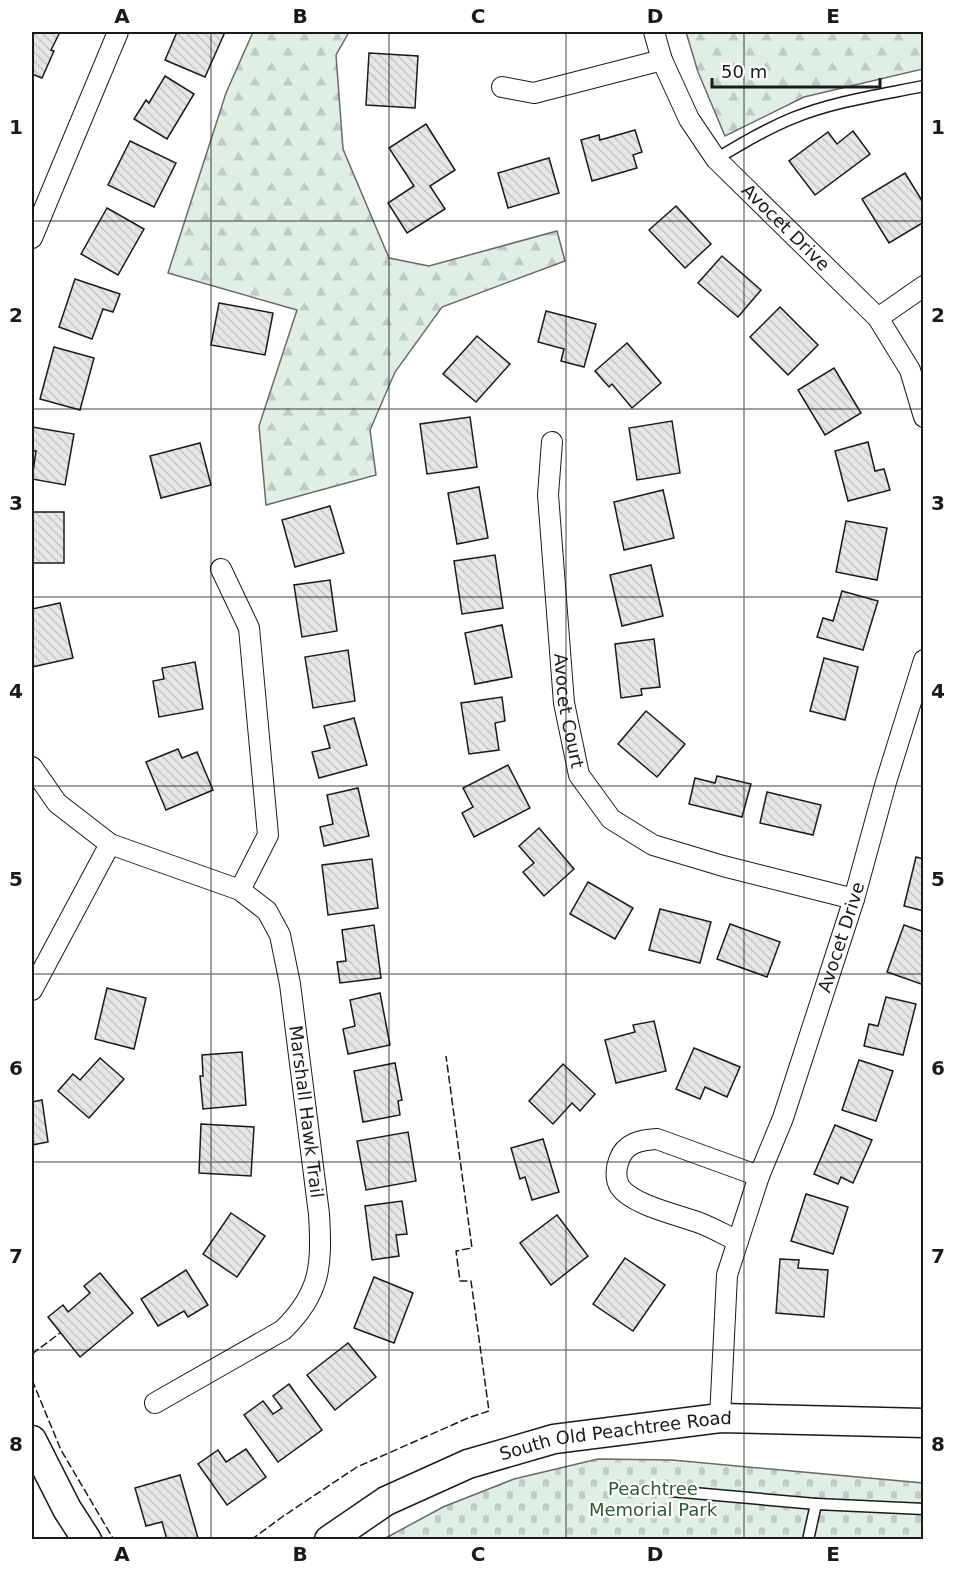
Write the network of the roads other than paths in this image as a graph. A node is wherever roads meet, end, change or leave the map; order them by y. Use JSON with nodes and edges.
{"nodes":[{"id":1,"x":117,"y":32,"type":"edge"},
{"id":2,"x":654,"y":32,"type":"edge"},
{"id":3,"x":662,"y":60,"type":"junction"},
{"id":4,"x":924,"y":86,"type":"edge"},
{"id":5,"x":502,"y":87,"type":"dead end"},
{"id":6,"x":716,"y":159,"type":"junction"},
{"id":7,"x":32,"y":238,"type":"edge"},
{"id":8,"x":924,"y":286,"type":"edge"},
{"id":9,"x":878,"y":318,"type":"junction"},
{"id":10,"x":917,"y":366,"type":"edge"},
{"id":11,"x":924,"y":417,"type":"edge"},
{"id":12,"x":552,"y":442,"type":"dead end"},
{"id":13,"x":221,"y":569,"type":"dead end"},
{"id":14,"x":924,"y":660,"type":"edge"},
{"id":15,"x":32,"y":767,"type":"edge"},
{"id":16,"x":110,"y":844,"type":"junction"},
{"id":17,"x":240,"y":890,"type":"junction"},
{"id":18,"x":854,"y":899,"type":"junction"},
{"id":19,"x":32,"y":990,"type":"edge"},
{"id":20,"x":759,"y":1176,"type":"junction"},
{"id":21,"x":738,"y":1241,"type":"junction"},
{"id":22,"x":155,"y":1404,"type":"dead end"},
{"id":23,"x":720,"y":1418,"type":"junction"},
{"id":24,"x":924,"y":1423,"type":"edge"},
{"id":25,"x":32,"y":1440,"type":"edge"},
{"id":26,"x":671,"y":1491,"type":"dead end"},
{"id":27,"x":816,"y":1504,"type":"junction"},
{"id":28,"x":924,"y":1509,"type":"edge"},
{"id":29,"x":87,"y":1539,"type":"edge"},
{"id":30,"x":329,"y":1539,"type":"edge"},
{"id":31,"x":808,"y":1539,"type":"edge"}],
"edges":[{"from":1,"to":7,"type":"street"},
{"from":2,"to":3,"type":"street","name":"Avocet Drive"},
{"from":3,"to":5,"type":"street"},
{"from":3,"to":6,"type":"street","name":"Avocet Drive"},
{"from":4,"to":6,"type":"lane"},
{"from":6,"to":9,"type":"street","name":"Avocet Drive"},
{"from":8,"to":9,"type":"street"},
{"from":9,"to":10,"type":"street","name":"Avocet Drive"},
{"from":10,"to":11,"type":"street","name":"Avocet Drive"},
{"from":12,"to":18,"type":"street","name":"Avocet Court"},
{"from":13,"to":17,"type":"street"},
{"from":14,"to":18,"type":"street","name":"Avocet Drive"},
{"from":15,"to":16,"type":"street","name":"Marshall Hawk Trail"},
{"from":16,"to":17,"type":"street","name":"Marshall Hawk Trail"},
{"from":16,"to":19,"type":"street"},
{"from":17,"to":22,"type":"street","name":"Marshall Hawk Trail"},
{"from":18,"to":20,"type":"street","name":"Avocet Drive"},
{"from":20,"to":21,"type":"street","name":"Avocet Drive"},
{"from":20,"to":21,"type":"street"},
{"from":21,"to":23,"type":"street","name":"Avocet Drive"},
{"from":23,"to":24,"type":"street","name":"South Old Peachtree Road"},
{"from":23,"to":30,"type":"street","name":"South Old Peachtree Road"},
{"from":25,"to":29,"type":"street"},
{"from":26,"to":27,"type":"lane"},
{"from":27,"to":28,"type":"lane"},
{"from":27,"to":31,"type":"lane"}]}
